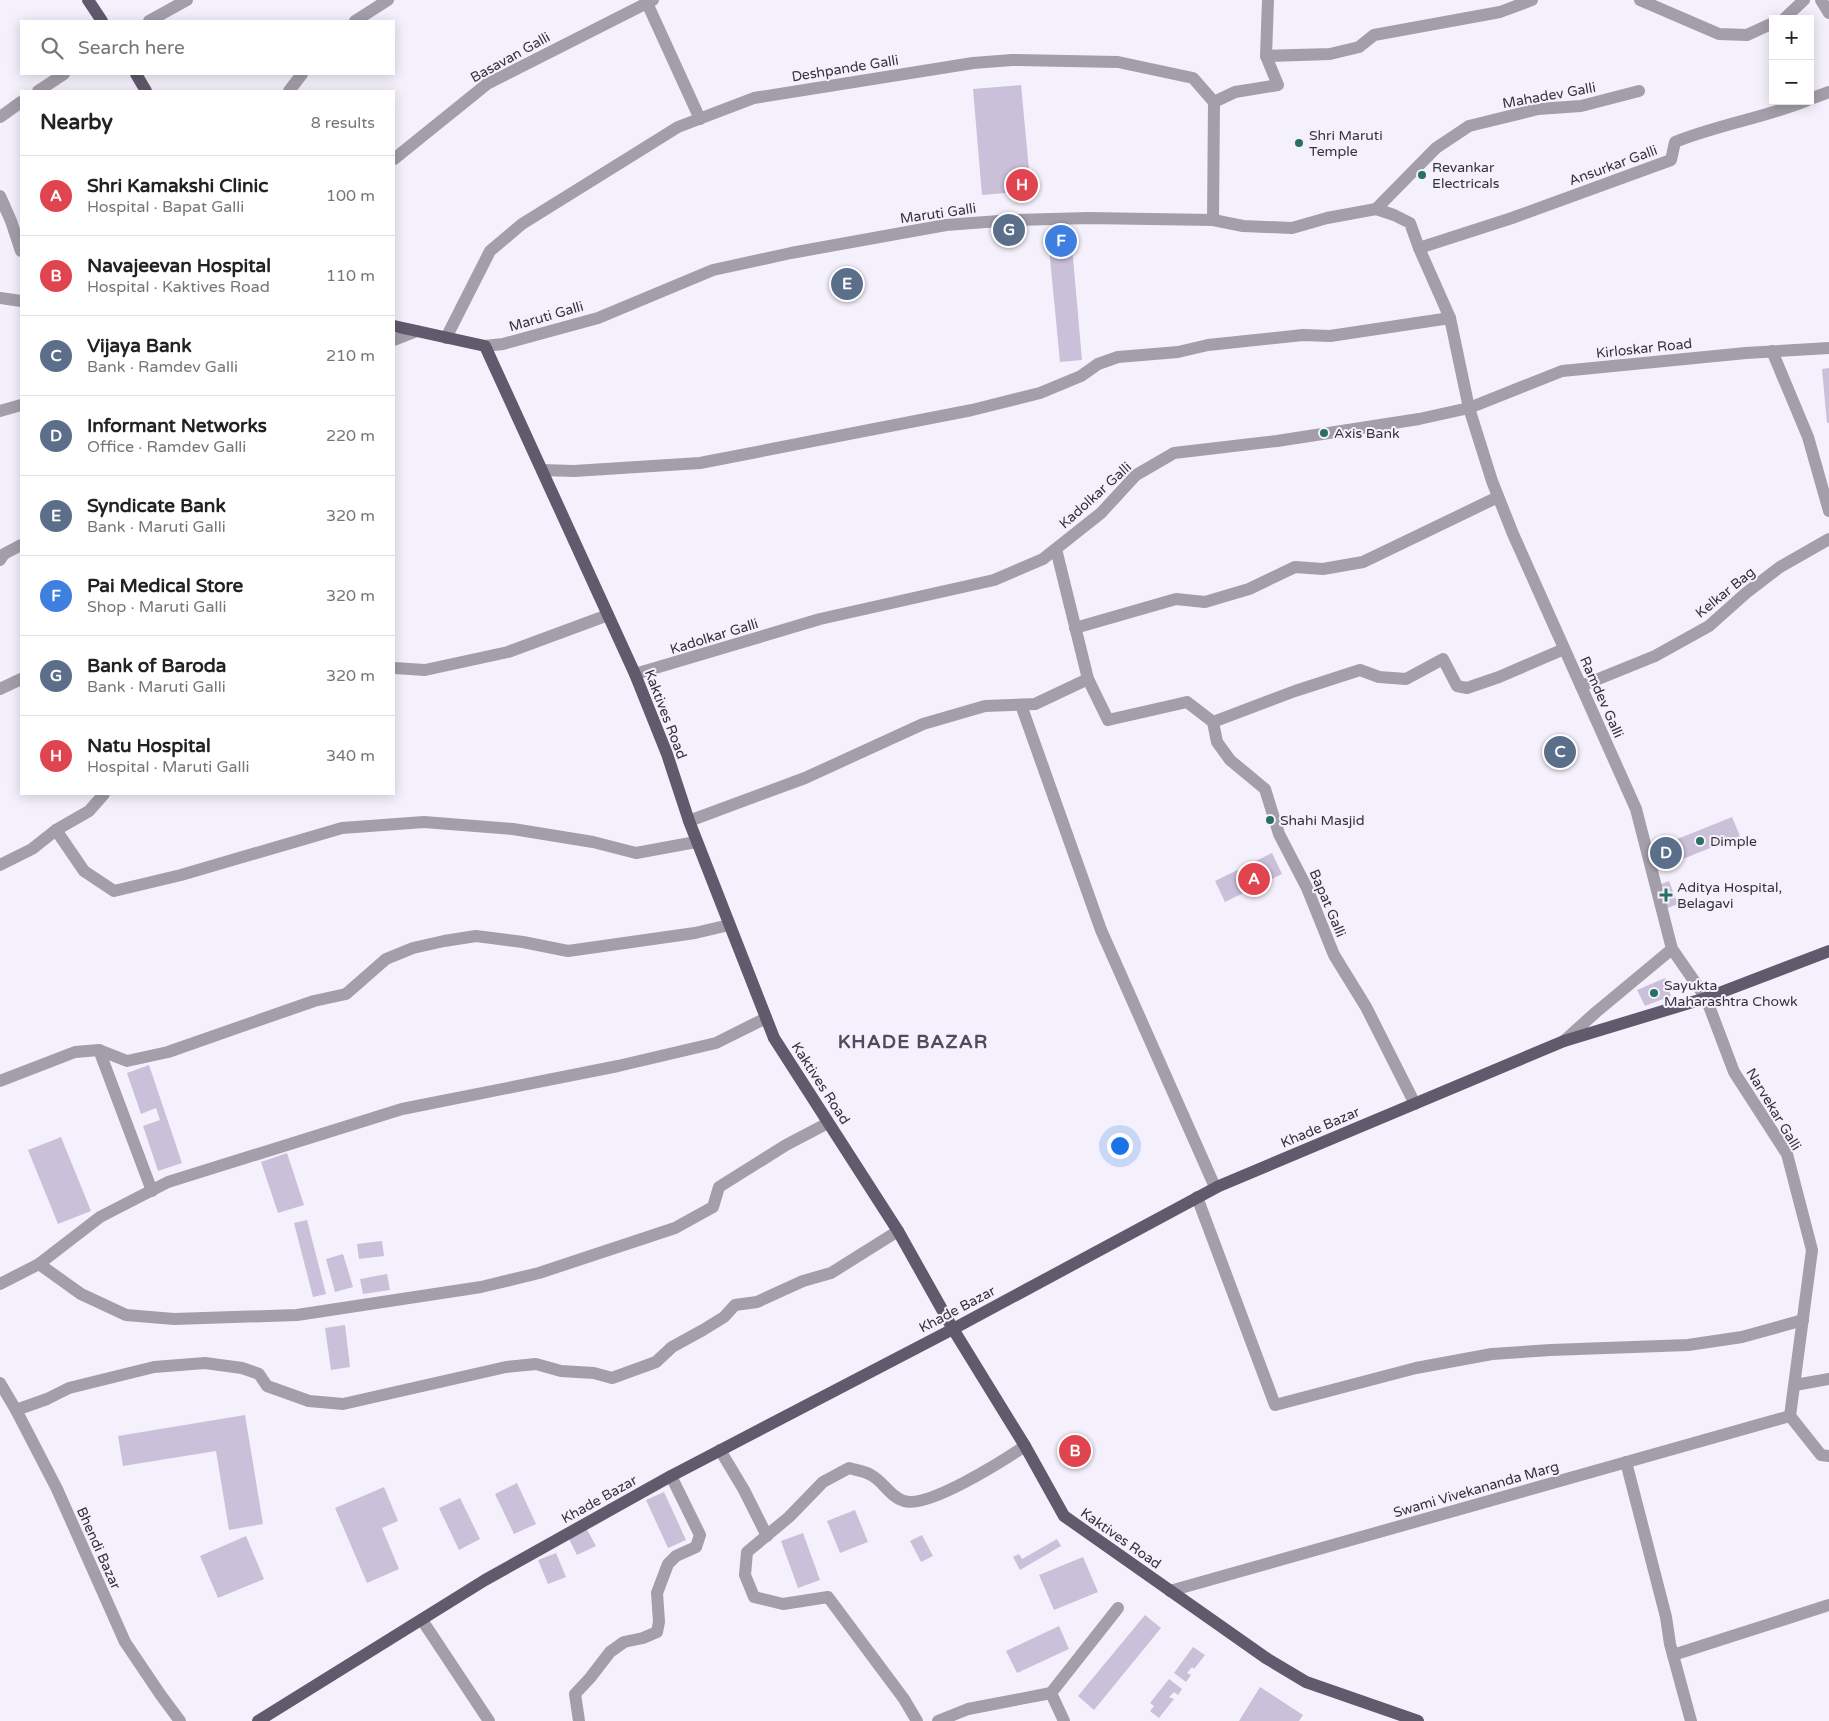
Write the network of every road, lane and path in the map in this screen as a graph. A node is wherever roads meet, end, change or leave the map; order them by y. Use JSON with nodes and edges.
{"nodes":[{"id":1,"x":88,"y":0,"type":"edge"},
{"id":2,"x":187,"y":0,"type":"edge"},
{"id":3,"x":388,"y":0,"type":"edge"},
{"id":4,"x":1268,"y":0,"type":"edge"},
{"id":5,"x":1532,"y":0,"type":"edge"},
{"id":6,"x":1640,"y":0,"type":"edge"},
{"id":7,"x":1804,"y":0,"type":"edge"},
{"id":8,"x":1821,"y":0,"type":"edge"},
{"id":9,"x":650,"y":2,"type":"edge"},
{"id":10,"x":1829,"y":13,"type":"edge"},
{"id":11,"x":1788,"y":15,"type":"edge"},
{"id":12,"x":101,"y":20,"type":"edge"},
{"id":13,"x":151,"y":20,"type":"edge"},
{"id":14,"x":357,"y":20,"type":"edge"},
{"id":15,"x":1769,"y":26,"type":"edge"},
{"id":16,"x":1266,"y":56,"type":"junction"},
{"id":17,"x":62,"y":75,"type":"edge"},
{"id":18,"x":137,"y":75,"type":"edge"},
{"id":19,"x":301,"y":75,"type":"edge"},
{"id":20,"x":40,"y":90,"type":"edge"},
{"id":21,"x":145,"y":90,"type":"edge"},
{"id":22,"x":290,"y":90,"type":"edge"},
{"id":23,"x":1639,"y":91,"type":"dead end"},
{"id":24,"x":1829,"y":92,"type":"edge"},
{"id":25,"x":1814,"y":98,"type":"edge"},
{"id":26,"x":1214,"y":102,"type":"junction"},
{"id":27,"x":20,"y":103,"type":"edge"},
{"id":28,"x":1796,"y":105,"type":"edge"},
{"id":29,"x":0,"y":117,"type":"edge"},
{"id":30,"x":700,"y":118,"type":"junction"},
{"id":31,"x":395,"y":158,"type":"edge"},
{"id":32,"x":0,"y":196,"type":"edge"},
{"id":33,"x":1376,"y":209,"type":"junction"},
{"id":34,"x":1214,"y":220,"type":"junction"},
{"id":35,"x":20,"y":248,"type":"edge"},
{"id":36,"x":1419,"y":248,"type":"junction"},
{"id":37,"x":0,"y":298,"type":"edge"},
{"id":38,"x":20,"y":301,"type":"edge"},
{"id":39,"x":1450,"y":318,"type":"junction"},
{"id":40,"x":395,"y":326,"type":"edge"},
{"id":41,"x":417,"y":331,"type":"junction"},
{"id":42,"x":446,"y":338,"type":"junction"},
{"id":43,"x":395,"y":340,"type":"edge"},
{"id":44,"x":485,"y":346,"type":"junction"},
{"id":45,"x":1829,"y":348,"type":"edge"},
{"id":46,"x":1772,"y":351,"type":"junction"},
{"id":47,"x":20,"y":405,"type":"edge"},
{"id":48,"x":1469,"y":408,"type":"junction"},
{"id":49,"x":0,"y":411,"type":"edge"},
{"id":50,"x":542,"y":470,"type":"junction"},
{"id":51,"x":1498,"y":497,"type":"junction"},
{"id":52,"x":1829,"y":511,"type":"edge"},
{"id":53,"x":1829,"y":539,"type":"edge"},
{"id":54,"x":20,"y":546,"type":"edge"},
{"id":55,"x":1056,"y":549,"type":"junction"},
{"id":56,"x":0,"y":560,"type":"edge"},
{"id":57,"x":608,"y":615,"type":"junction"},
{"id":58,"x":1075,"y":628,"type":"junction"},
{"id":59,"x":1564,"y":649,"type":"junction"},
{"id":60,"x":395,"y":668,"type":"edge"},
{"id":61,"x":635,"y":674,"type":"junction"},
{"id":62,"x":20,"y":679,"type":"edge"},
{"id":63,"x":1088,"y":679,"type":"junction"},
{"id":64,"x":1581,"y":686,"type":"junction"},
{"id":65,"x":0,"y":689,"type":"edge"},
{"id":66,"x":1020,"y":705,"type":"junction"},
{"id":67,"x":1212,"y":722,"type":"junction"},
{"id":68,"x":103,"y":795,"type":"edge"},
{"id":69,"x":688,"y":821,"type":"junction"},
{"id":70,"x":56,"y":830,"type":"junction"},
{"id":71,"x":696,"y":842,"type":"junction"},
{"id":72,"x":0,"y":864,"type":"edge"},
{"id":73,"x":729,"y":925,"type":"junction"},
{"id":74,"x":1672,"y":949,"type":"junction"},
{"id":75,"x":1829,"y":951,"type":"edge"},
{"id":76,"x":1706,"y":998,"type":"junction"},
{"id":77,"x":766,"y":1018,"type":"junction"},
{"id":78,"x":1564,"y":1041,"type":"junction"},
{"id":79,"x":99,"y":1050,"type":"junction"},
{"id":80,"x":0,"y":1082,"type":"edge"},
{"id":81,"x":1415,"y":1104,"type":"junction"},
{"id":82,"x":828,"y":1123,"type":"junction"},
{"id":83,"x":1215,"y":1188,"type":"junction"},
{"id":84,"x":152,"y":1191,"type":"junction"},
{"id":85,"x":1198,"y":1197,"type":"junction"},
{"id":86,"x":898,"y":1231,"type":"junction"},
{"id":87,"x":39,"y":1264,"type":"junction"},
{"id":88,"x":0,"y":1284,"type":"edge"},
{"id":89,"x":1803,"y":1320,"type":"junction"},
{"id":90,"x":953,"y":1329,"type":"junction"},
{"id":91,"x":1829,"y":1379,"type":"edge"},
{"id":92,"x":0,"y":1383,"type":"edge"},
{"id":93,"x":1795,"y":1385,"type":"junction"},
{"id":94,"x":16,"y":1410,"type":"junction"},
{"id":95,"x":1790,"y":1416,"type":"junction"},
{"id":96,"x":1025,"y":1446,"type":"junction"},
{"id":97,"x":720,"y":1450,"type":"junction"},
{"id":98,"x":1829,"y":1456,"type":"edge"},
{"id":99,"x":1626,"y":1462,"type":"junction"},
{"id":100,"x":670,"y":1476,"type":"junction"},
{"id":101,"x":767,"y":1536,"type":"junction"},
{"id":102,"x":1170,"y":1591,"type":"junction"},
{"id":103,"x":1829,"y":1605,"type":"edge"},
{"id":104,"x":1118,"y":1608,"type":"dead end"},
{"id":105,"x":422,"y":1620,"type":"junction"},
{"id":106,"x":1672,"y":1655,"type":"junction"},
{"id":107,"x":1051,"y":1693,"type":"junction"},
{"id":108,"x":180,"y":1721,"type":"edge"},
{"id":109,"x":258,"y":1721,"type":"edge"},
{"id":110,"x":488,"y":1721,"type":"edge"},
{"id":111,"x":579,"y":1721,"type":"edge"},
{"id":112,"x":917,"y":1721,"type":"edge"},
{"id":113,"x":938,"y":1721,"type":"edge"},
{"id":114,"x":1064,"y":1721,"type":"edge"},
{"id":115,"x":1418,"y":1721,"type":"edge"},
{"id":116,"x":1691,"y":1721,"type":"edge"}],
"edges":[{"from":1,"to":12,"type":"main road"},
{"from":2,"to":13,"type":"street"},
{"from":3,"to":14,"type":"street"},
{"from":4,"to":16,"type":"street"},
{"from":5,"to":16,"type":"street"},
{"from":6,"to":15,"type":"street"},
{"from":7,"to":11,"type":"street"},
{"from":8,"to":10,"type":"street"},
{"from":9,"to":30,"type":"street"},
{"from":9,"to":31,"type":"street","name":"Basavan Galli"},
{"from":16,"to":26,"type":"street"},
{"from":17,"to":20,"type":"street"},
{"from":18,"to":21,"type":"main road"},
{"from":19,"to":22,"type":"street"},
{"from":23,"to":33,"type":"street","name":"Mahadev Galli"},
{"from":24,"to":25,"type":"street"},
{"from":26,"to":30,"type":"street","name":"Deshpande Galli"},
{"from":26,"to":34,"type":"street"},
{"from":27,"to":29,"type":"street"},
{"from":28,"to":36,"type":"street","name":"Ansurkar Galli"},
{"from":30,"to":42,"type":"street","name":"Deshpande Galli"},
{"from":32,"to":35,"type":"street"},
{"from":33,"to":34,"type":"street","name":"Maruti Galli"},
{"from":33,"to":36,"type":"street"},
{"from":34,"to":44,"type":"street","name":"Maruti Galli"},
{"from":36,"to":39,"type":"street","name":"Ramdev Galli"},
{"from":37,"to":38,"type":"street"},
{"from":39,"to":48,"type":"street","name":"Ramdev Galli"},
{"from":39,"to":50,"type":"street"},
{"from":40,"to":41,"type":"main road"},
{"from":41,"to":42,"type":"main road"},
{"from":41,"to":43,"type":"street"},
{"from":42,"to":44,"type":"main road"},
{"from":44,"to":50,"type":"main road","name":"Kaktives Road"},
{"from":45,"to":46,"type":"street","name":"Kirloskar Road"},
{"from":46,"to":48,"type":"street","name":"Kirloskar Road"},
{"from":46,"to":52,"type":"street"},
{"from":47,"to":49,"type":"street"},
{"from":48,"to":51,"type":"street","name":"Ramdev Galli"},
{"from":48,"to":55,"type":"street","name":"Kadolkar Galli"},
{"from":50,"to":57,"type":"main road","name":"Kaktives Road"},
{"from":51,"to":58,"type":"street"},
{"from":51,"to":59,"type":"street","name":"Ramdev Galli"},
{"from":53,"to":64,"type":"street","name":"Kelkar Bag"},
{"from":54,"to":56,"type":"street"},
{"from":55,"to":58,"type":"street"},
{"from":55,"to":61,"type":"street","name":"Kadolkar Galli"},
{"from":57,"to":60,"type":"street"},
{"from":57,"to":61,"type":"main road","name":"Kaktives Road"},
{"from":58,"to":63,"type":"street"},
{"from":59,"to":64,"type":"street","name":"Ramdev Galli"},
{"from":59,"to":67,"type":"street"},
{"from":61,"to":69,"type":"main road","name":"Kaktives Road"},
{"from":62,"to":65,"type":"street"},
{"from":63,"to":66,"type":"street"},
{"from":63,"to":67,"type":"street"},
{"from":64,"to":74,"type":"street","name":"Ramdev Galli"},
{"from":66,"to":69,"type":"street"},
{"from":66,"to":83,"type":"street"},
{"from":67,"to":81,"type":"street","name":"Bapat Galli"},
{"from":68,"to":70,"type":"street"},
{"from":69,"to":71,"type":"main road","name":"Kaktives Road"},
{"from":70,"to":71,"type":"street"},
{"from":70,"to":72,"type":"street"},
{"from":71,"to":73,"type":"main road","name":"Kaktives Road"},
{"from":73,"to":77,"type":"main road","name":"Kaktives Road"},
{"from":73,"to":79,"type":"street"},
{"from":74,"to":76,"type":"street","name":"Ramdev Galli"},
{"from":74,"to":78,"type":"street"},
{"from":75,"to":76,"type":"main road","name":"Khade Bazar"},
{"from":76,"to":78,"type":"main road","name":"Khade Bazar"},
{"from":76,"to":89,"type":"street","name":"Narvekar Galli"},
{"from":77,"to":82,"type":"main road","name":"Kaktives Road"},
{"from":77,"to":84,"type":"street"},
{"from":78,"to":81,"type":"main road","name":"Khade Bazar"},
{"from":79,"to":80,"type":"street"},
{"from":79,"to":84,"type":"street"},
{"from":81,"to":83,"type":"main road","name":"Khade Bazar"},
{"from":82,"to":86,"type":"main road","name":"Kaktives Road"},
{"from":82,"to":87,"type":"street"},
{"from":83,"to":85,"type":"main road","name":"Khade Bazar"},
{"from":84,"to":87,"type":"street"},
{"from":85,"to":89,"type":"street"},
{"from":85,"to":90,"type":"main road","name":"Khade Bazar"},
{"from":86,"to":90,"type":"main road","name":"Kaktives Road"},
{"from":86,"to":94,"type":"street"},
{"from":87,"to":88,"type":"street"},
{"from":89,"to":93,"type":"street","name":"Narvekar Galli"},
{"from":90,"to":96,"type":"main road","name":"Kaktives Road"},
{"from":90,"to":97,"type":"main road","name":"Khade Bazar"},
{"from":91,"to":93,"type":"street"},
{"from":92,"to":94,"type":"street","name":"Bhendi Bazar"},
{"from":93,"to":95,"type":"street","name":"Narvekar Galli"},
{"from":94,"to":108,"type":"street","name":"Bhendi Bazar"},
{"from":95,"to":98,"type":"street"},
{"from":95,"to":99,"type":"street","name":"Swami Vivekananda Marg"},
{"from":96,"to":101,"type":"street"},
{"from":96,"to":102,"type":"main road","name":"Kaktives Road"},
{"from":97,"to":100,"type":"main road","name":"Khade Bazar"},
{"from":97,"to":101,"type":"street"},
{"from":99,"to":102,"type":"street","name":"Swami Vivekananda Marg"},
{"from":99,"to":106,"type":"street"},
{"from":100,"to":105,"type":"main road","name":"Khade Bazar"},
{"from":100,"to":111,"type":"street"},
{"from":101,"to":112,"type":"street"},
{"from":102,"to":115,"type":"main road","name":"Kaktives Road"},
{"from":103,"to":106,"type":"street"},
{"from":104,"to":107,"type":"street"},
{"from":105,"to":109,"type":"main road","name":"Khade Bazar"},
{"from":105,"to":110,"type":"street"},
{"from":106,"to":116,"type":"street"},
{"from":107,"to":113,"type":"street"},
{"from":107,"to":114,"type":"street"}]}
